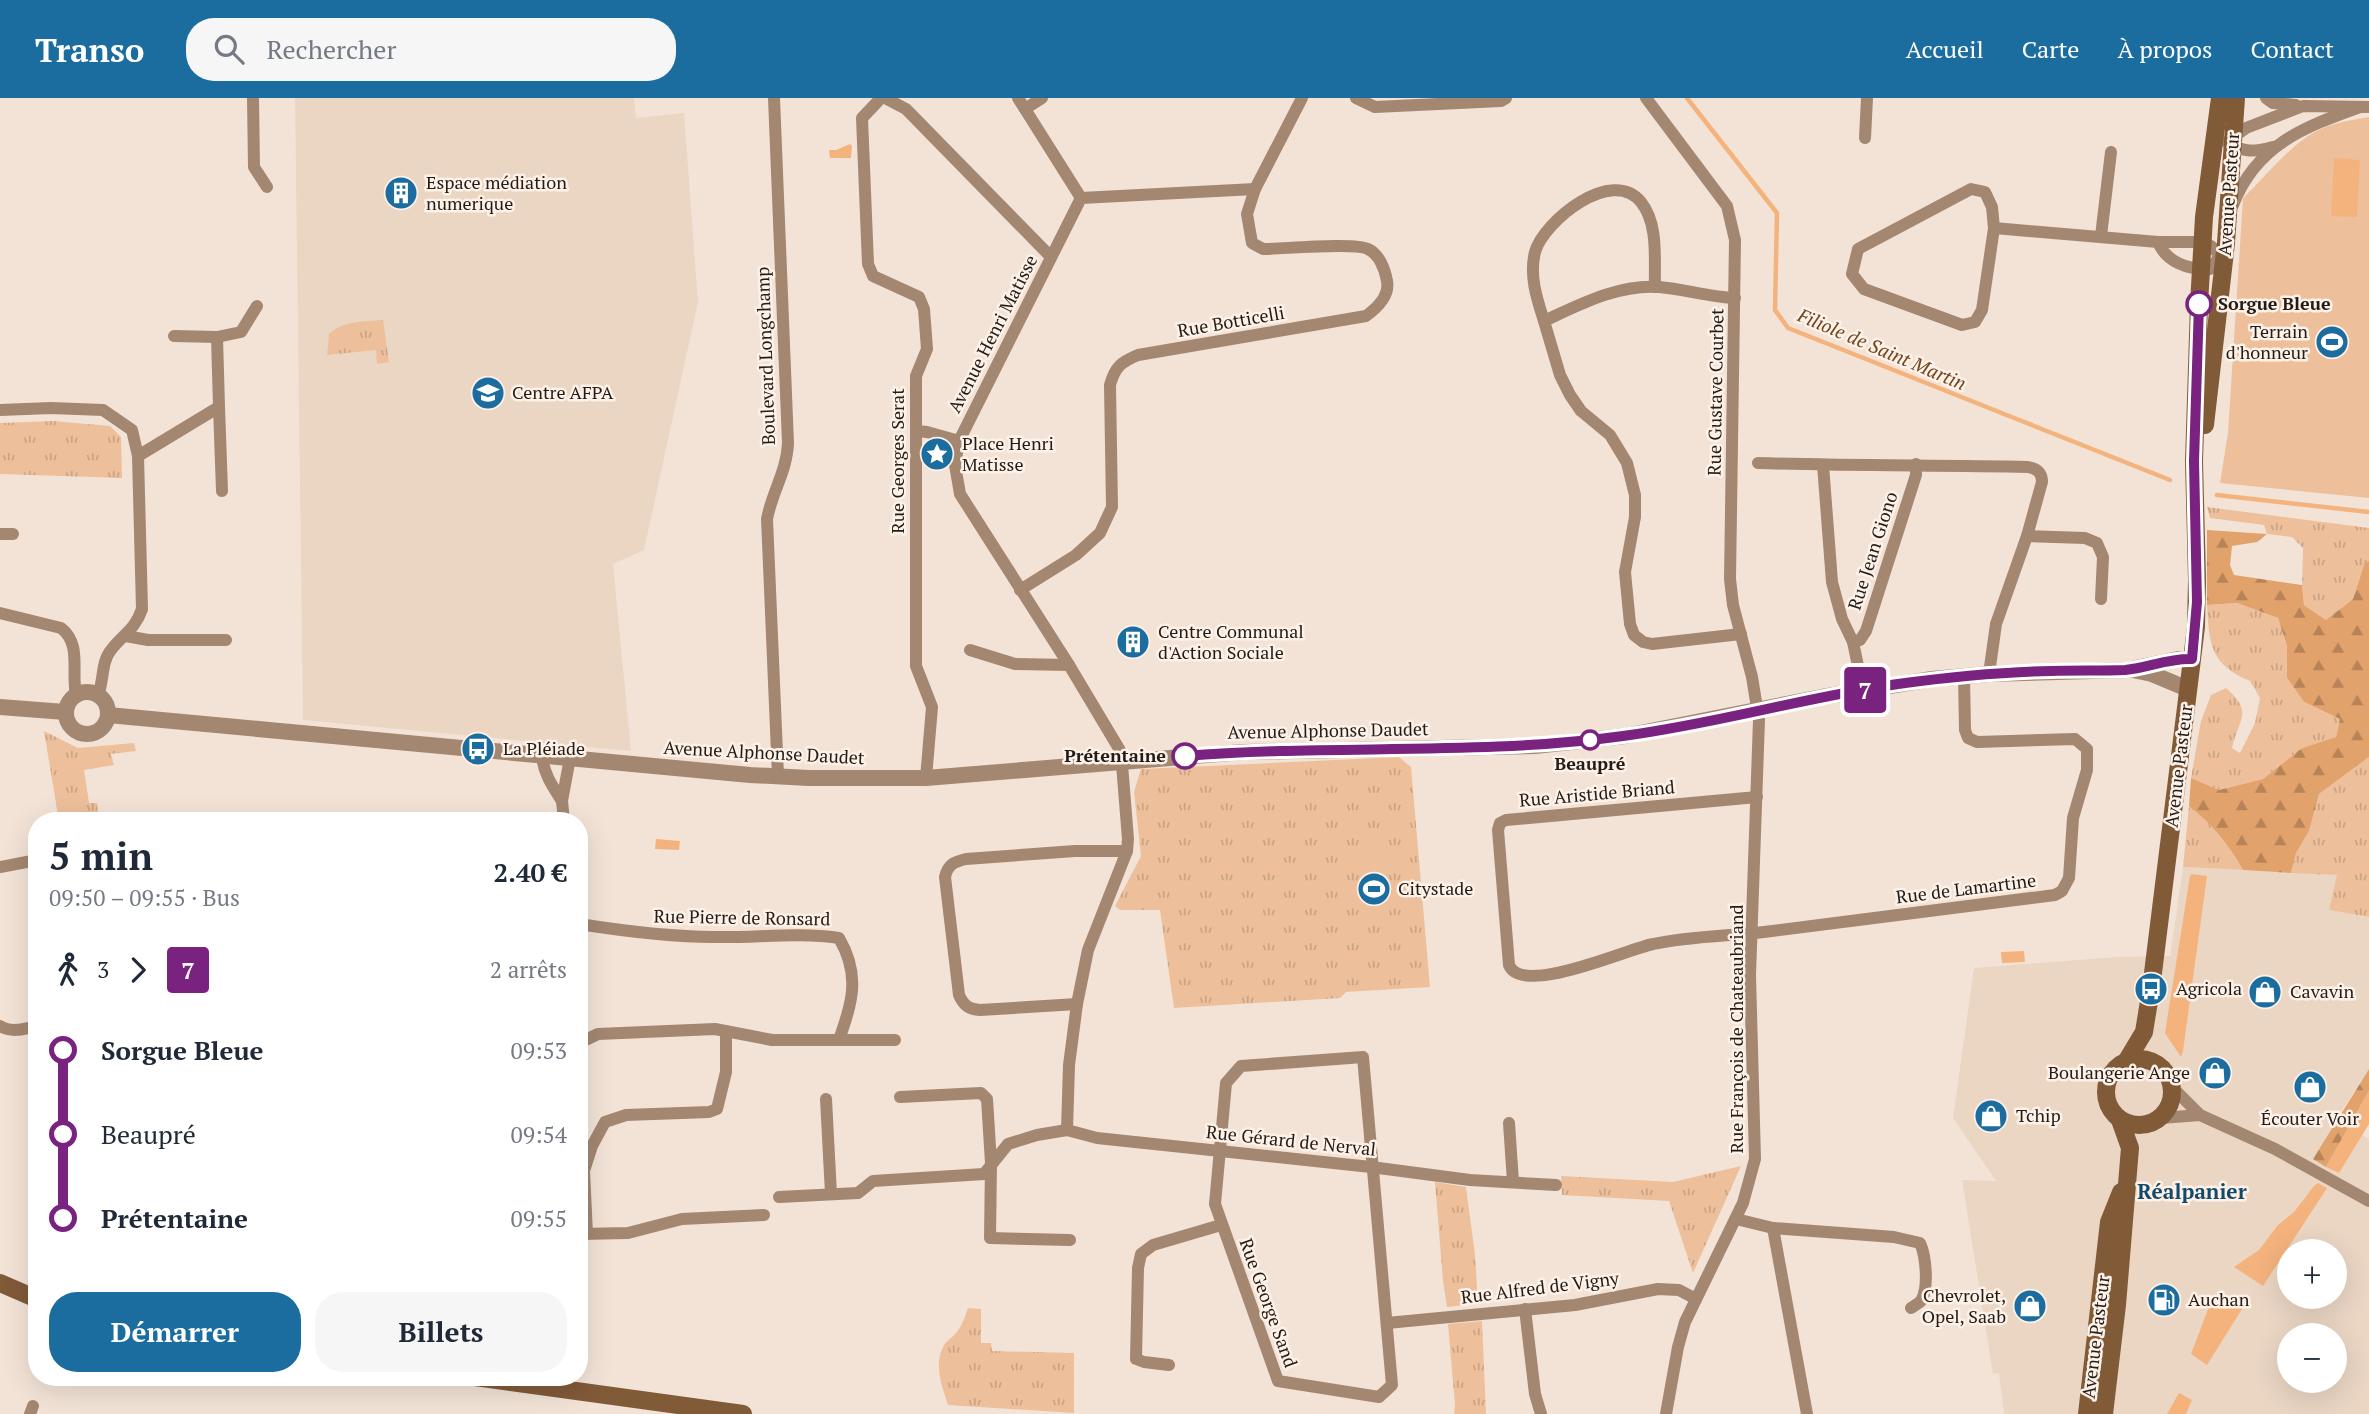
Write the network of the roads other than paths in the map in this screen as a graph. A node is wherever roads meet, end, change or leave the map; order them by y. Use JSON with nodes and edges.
{"nodes":[{"id":1,"x":253,"y":98,"type":"edge"},
{"id":2,"x":774,"y":98,"type":"edge"},
{"id":3,"x":883,"y":98,"type":"edge"},
{"id":4,"x":1042,"y":98,"type":"edge"},
{"id":5,"x":1302,"y":98,"type":"edge"},
{"id":6,"x":1356,"y":98,"type":"edge"},
{"id":7,"x":1506,"y":98,"type":"edge"},
{"id":8,"x":1646,"y":98,"type":"edge"},
{"id":9,"x":1867,"y":98,"type":"edge"},
{"id":10,"x":2220,"y":98,"type":"edge"},
{"id":11,"x":2236,"y":98,"type":"edge"},
{"id":12,"x":2266,"y":98,"type":"edge"},
{"id":13,"x":1021,"y":104,"type":"edge"},
{"id":14,"x":2303,"y":106,"type":"junction"},
{"id":15,"x":2365,"y":107,"type":"edge"},
{"id":16,"x":1865,"y":138,"type":"dead end"},
{"id":17,"x":2231,"y":141,"type":"junction"},
{"id":18,"x":2277,"y":145,"type":"junction"},
{"id":19,"x":2111,"y":152,"type":"dead end"},
{"id":20,"x":2211,"y":162,"type":"junction"},
{"id":21,"x":267,"y":187,"type":"dead end"},
{"id":22,"x":1255,"y":189,"type":"junction"},
{"id":23,"x":1081,"y":198,"type":"junction"},
{"id":24,"x":2227,"y":219,"type":"junction"},
{"id":25,"x":1994,"y":228,"type":"junction"},
{"id":26,"x":2101,"y":236,"type":"junction"},
{"id":27,"x":2158,"y":242,"type":"junction"},
{"id":28,"x":2203,"y":242,"type":"junction"},
{"id":29,"x":2223,"y":255,"type":"junction"},
{"id":30,"x":1051,"y":257,"type":"junction"},
{"id":31,"x":2201,"y":270,"type":"junction"},
{"id":32,"x":1655,"y":286,"type":"junction"},
{"id":33,"x":1735,"y":298,"type":"junction"},
{"id":34,"x":257,"y":306,"type":"dead end"},
{"id":35,"x":1544,"y":321,"type":"junction"},
{"id":36,"x":174,"y":336,"type":"dead end"},
{"id":37,"x":217,"y":337,"type":"junction"},
{"id":38,"x":219,"y":407,"type":"junction"},
{"id":39,"x":0,"y":410,"type":"edge"},
{"id":40,"x":916,"y":431,"type":"junction"},
{"id":41,"x":959,"y":441,"type":"junction"},
{"id":42,"x":138,"y":456,"type":"junction"},
{"id":43,"x":1758,"y":463,"type":"dead end"},
{"id":44,"x":1916,"y":464,"type":"junction"},
{"id":45,"x":1823,"y":465,"type":"junction"},
{"id":46,"x":222,"y":491,"type":"dead end"},
{"id":47,"x":2195,"y":498,"type":"junction"},
{"id":48,"x":2027,"y":536,"type":"junction"},
{"id":49,"x":1020,"y":590,"type":"junction"},
{"id":50,"x":2101,"y":598,"type":"dead end"},
{"id":51,"x":0,"y":613,"type":"edge"},
{"id":52,"x":1741,"y":634,"type":"junction"},
{"id":53,"x":126,"y":636,"type":"junction"},
{"id":54,"x":226,"y":640,"type":"dead end"},
{"id":55,"x":1853,"y":642,"type":"junction"},
{"id":56,"x":970,"y":650,"type":"dead end"},
{"id":57,"x":2192,"y":659,"type":"junction"},
{"id":58,"x":1069,"y":665,"type":"junction"},
{"id":59,"x":2127,"y":670,"type":"junction"},
{"id":60,"x":1989,"y":674,"type":"junction"},
{"id":61,"x":1964,"y":676,"type":"junction"},
{"id":62,"x":2188,"y":689,"type":"junction"},
{"id":63,"x":1863,"y":690,"type":"junction"},
{"id":64,"x":76,"y":695,"type":"junction"},
{"id":65,"x":98,"y":695,"type":"junction"},
{"id":66,"x":0,"y":707,"type":"edge"},
{"id":67,"x":1758,"y":710,"type":"junction"},
{"id":68,"x":65,"y":712,"type":"junction"},
{"id":69,"x":108,"y":715,"type":"junction"},
{"id":70,"x":542,"y":755,"type":"junction"},
{"id":71,"x":570,"y":758,"type":"junction"},
{"id":72,"x":1122,"y":762,"type":"junction"},
{"id":73,"x":778,"y":776,"type":"junction"},
{"id":74,"x":926,"y":778,"type":"junction"},
{"id":75,"x":1758,"y":797,"type":"junction"},
{"id":76,"x":562,"y":802,"type":"junction"},
{"id":77,"x":563,"y":812,"type":"edge"},
{"id":78,"x":1128,"y":851,"type":"junction"},
{"id":79,"x":28,"y":862,"type":"edge"},
{"id":80,"x":0,"y":867,"type":"edge"},
{"id":81,"x":588,"y":925,"type":"edge"},
{"id":82,"x":1752,"y":933,"type":"junction"},
{"id":83,"x":1077,"y":1004,"type":"junction"},
{"id":84,"x":1,"y":1027,"type":"edge"},
{"id":85,"x":28,"y":1028,"type":"edge"},
{"id":86,"x":726,"y":1031,"type":"junction"},
{"id":87,"x":2144,"y":1032,"type":"junction"},
{"id":88,"x":588,"y":1039,"type":"edge"},
{"id":89,"x":839,"y":1040,"type":"junction"},
{"id":90,"x":895,"y":1040,"type":"dead end"},
{"id":91,"x":2126,"y":1062,"type":"junction"},
{"id":92,"x":2155,"y":1063,"type":"junction"},
{"id":93,"x":2174,"y":1089,"type":"junction"},
{"id":94,"x":900,"y":1097,"type":"dead end"},
{"id":95,"x":826,"y":1099,"type":"dead end"},
{"id":96,"x":2200,"y":1115,"type":"junction"},
{"id":97,"x":2120,"y":1120,"type":"junction"},
{"id":98,"x":2154,"y":1121,"type":"junction"},
{"id":99,"x":1509,"y":1124,"type":"dead end"},
{"id":100,"x":1067,"y":1130,"type":"junction"},
{"id":101,"x":2130,"y":1148,"type":"junction"},
{"id":102,"x":1220,"y":1151,"type":"junction"},
{"id":103,"x":588,"y":1158,"type":"edge"},
{"id":104,"x":991,"y":1163,"type":"junction"},
{"id":105,"x":1371,"y":1167,"type":"junction"},
{"id":106,"x":2126,"y":1179,"type":"junction"},
{"id":107,"x":1513,"y":1182,"type":"junction"},
{"id":108,"x":1556,"y":1185,"type":"dead end"},
{"id":109,"x":831,"y":1194,"type":"junction"},
{"id":110,"x":779,"y":1197,"type":"dead end"},
{"id":111,"x":2369,"y":1201,"type":"edge"},
{"id":112,"x":764,"y":1215,"type":"dead end"},
{"id":113,"x":1736,"y":1219,"type":"junction"},
{"id":114,"x":1221,"y":1225,"type":"junction"},
{"id":115,"x":1773,"y":1228,"type":"junction"},
{"id":116,"x":588,"y":1234,"type":"edge"},
{"id":117,"x":1070,"y":1240,"type":"dead end"},
{"id":118,"x":0,"y":1283,"type":"edge"},
{"id":119,"x":28,"y":1295,"type":"edge"},
{"id":120,"x":1696,"y":1298,"type":"junction"},
{"id":121,"x":1912,"y":1308,"type":"dead end"},
{"id":122,"x":1525,"y":1309,"type":"junction"},
{"id":123,"x":1387,"y":1323,"type":"junction"},
{"id":124,"x":1169,"y":1365,"type":"dead end"},
{"id":125,"x":545,"y":1386,"type":"edge"},
{"id":126,"x":743,"y":1414,"type":"edge"},
{"id":127,"x":1541,"y":1414,"type":"edge"},
{"id":128,"x":1666,"y":1414,"type":"edge"},
{"id":129,"x":1807,"y":1414,"type":"edge"},
{"id":130,"x":2087,"y":1414,"type":"edge"},
{"id":131,"x":2104,"y":1414,"type":"edge"}],
"edges":[{"from":1,"to":21,"type":"street"},
{"from":2,"to":73,"type":"street","name":"Boulevard Longchamp"},
{"from":3,"to":30,"type":"street"},
{"from":3,"to":40,"type":"street","name":"Rue Georges Serat"},
{"from":4,"to":13,"type":"street"},
{"from":5,"to":22,"type":"street"},
{"from":6,"to":7,"type":"street"},
{"from":8,"to":33,"type":"street","name":"Rue Gustave Courbet"},
{"from":9,"to":16,"type":"street"},
{"from":10,"to":17,"type":"street"},
{"from":10,"to":20,"type":"main road","name":"Avenue Pasteur"},
{"from":11,"to":17,"type":"main road","name":"Avenue Pasteur"},
{"from":12,"to":14,"type":"street"},
{"from":13,"to":23,"type":"street"},
{"from":14,"to":15,"type":"street"},
{"from":14,"to":17,"type":"street"},
{"from":15,"to":18,"type":"street"},
{"from":17,"to":18,"type":"street"},
{"from":17,"to":20,"type":"street"},
{"from":17,"to":24,"type":"main road","name":"Avenue Pasteur"},
{"from":18,"to":24,"type":"street"},
{"from":19,"to":26,"type":"street"},
{"from":20,"to":28,"type":"main road","name":"Avenue Pasteur"},
{"from":22,"to":23,"type":"street"},
{"from":22,"to":49,"type":"street","name":"Rue Botticelli"},
{"from":23,"to":30,"type":"street","name":"Avenue Henri Matisse"},
{"from":24,"to":29,"type":"main road","name":"Avenue Pasteur"},
{"from":25,"to":25,"type":"street"},
{"from":25,"to":26,"type":"street"},
{"from":26,"to":27,"type":"street"},
{"from":27,"to":28,"type":"street"},
{"from":27,"to":31,"type":"street"},
{"from":28,"to":29,"type":"street"},
{"from":28,"to":31,"type":"main road","name":"Avenue Pasteur"},
{"from":29,"to":31,"type":"street"},
{"from":29,"to":47,"type":"main road","name":"Avenue Pasteur"},
{"from":30,"to":41,"type":"street","name":"Avenue Henri Matisse"},
{"from":31,"to":47,"type":"main road","name":"Avenue Pasteur"},
{"from":32,"to":33,"type":"street"},
{"from":32,"to":35,"type":"street"},
{"from":32,"to":35,"type":"street"},
{"from":33,"to":52,"type":"street","name":"Rue Gustave Courbet"},
{"from":34,"to":37,"type":"street"},
{"from":35,"to":52,"type":"street"},
{"from":36,"to":37,"type":"street"},
{"from":37,"to":38,"type":"street"},
{"from":38,"to":42,"type":"street"},
{"from":38,"to":46,"type":"street"},
{"from":39,"to":42,"type":"street"},
{"from":40,"to":41,"type":"street"},
{"from":40,"to":74,"type":"street","name":"Rue Georges Serat"},
{"from":41,"to":49,"type":"street","name":"Avenue Henri Matisse"},
{"from":42,"to":53,"type":"street"},
{"from":43,"to":45,"type":"street"},
{"from":44,"to":45,"type":"street"},
{"from":44,"to":48,"type":"street"},
{"from":44,"to":55,"type":"street","name":"Rue Jean Giono"},
{"from":45,"to":55,"type":"street"},
{"from":47,"to":57,"type":"main road","name":"Avenue Pasteur"},
{"from":48,"to":50,"type":"street"},
{"from":48,"to":60,"type":"street"},
{"from":49,"to":58,"type":"street","name":"Avenue Henri Matisse"},
{"from":51,"to":64,"type":"street"},
{"from":52,"to":67,"type":"street","name":"Rue Gustave Courbet"},
{"from":53,"to":54,"type":"street"},
{"from":53,"to":65,"type":"street"},
{"from":55,"to":63,"type":"street"},
{"from":56,"to":58,"type":"street"},
{"from":57,"to":59,"type":"street","name":"Avenue Alphonse Daudet"},
{"from":57,"to":62,"type":"main road","name":"Avenue Pasteur"},
{"from":58,"to":72,"type":"street","name":"Avenue Henri Matisse"},
{"from":59,"to":60,"type":"street","name":"Avenue Alphonse Daudet"},
{"from":59,"to":62,"type":"street","name":"Avenue Alphonse Daudet"},
{"from":60,"to":61,"type":"street","name":"Avenue Alphonse Daudet"},
{"from":61,"to":63,"type":"street","name":"Avenue Alphonse Daudet"},
{"from":61,"to":82,"type":"street","name":"Rue de Lamartine"},
{"from":62,"to":87,"type":"main road","name":"Avenue Pasteur"},
{"from":63,"to":67,"type":"street","name":"Avenue Alphonse Daudet"},
{"from":64,"to":65,"type":"street"},
{"from":64,"to":68,"type":"street"},
{"from":65,"to":69,"type":"street"},
{"from":66,"to":68,"type":"street"},
{"from":67,"to":72,"type":"street","name":"Avenue Alphonse Daudet"},
{"from":67,"to":75,"type":"street","name":"Rue François de Chateaubriand"},
{"from":68,"to":69,"type":"street"},
{"from":69,"to":70,"type":"street","name":"Avenue Alphonse Daudet"},
{"from":70,"to":71,"type":"street","name":"Avenue Alphonse Daudet"},
{"from":70,"to":76,"type":"street"},
{"from":71,"to":73,"type":"street","name":"Avenue Alphonse Daudet"},
{"from":71,"to":76,"type":"street"},
{"from":72,"to":74,"type":"street","name":"Avenue Alphonse Daudet"},
{"from":72,"to":78,"type":"street","name":"Avenue Henri Matisse"},
{"from":73,"to":74,"type":"street","name":"Avenue Alphonse Daudet"},
{"from":75,"to":82,"type":"street","name":"Rue François de Chateaubriand"},
{"from":75,"to":82,"type":"street","name":"Rue Aristide Briand"},
{"from":76,"to":77,"type":"street"},
{"from":78,"to":83,"type":"street"},
{"from":78,"to":83,"type":"street"},
{"from":79,"to":80,"type":"street"},
{"from":81,"to":89,"type":"street","name":"Rue Pierre de Ronsard"},
{"from":82,"to":113,"type":"street","name":"Rue François de Chateaubriand"},
{"from":83,"to":100,"type":"street"},
{"from":84,"to":85,"type":"street"},
{"from":86,"to":88,"type":"street"},
{"from":86,"to":89,"type":"street"},
{"from":86,"to":103,"type":"street"},
{"from":87,"to":91,"type":"main road","name":"Avenue Pasteur"},
{"from":87,"to":92,"type":"main road","name":"Avenue Pasteur"},
{"from":89,"to":90,"type":"street"},
{"from":91,"to":92,"type":"main road"},
{"from":91,"to":97,"type":"main road"},
{"from":92,"to":93,"type":"main road"},
{"from":93,"to":96,"type":"street"},
{"from":93,"to":98,"type":"main road"},
{"from":94,"to":104,"type":"street"},
{"from":95,"to":109,"type":"street"},
{"from":96,"to":98,"type":"street"},
{"from":96,"to":111,"type":"street"},
{"from":97,"to":98,"type":"main road"},
{"from":97,"to":101,"type":"main road","name":"Avenue Pasteur"},
{"from":98,"to":101,"type":"main road","name":"Avenue Pasteur"},
{"from":99,"to":107,"type":"street"},
{"from":100,"to":102,"type":"street","name":"Rue Gérard de Nerval"},
{"from":100,"to":104,"type":"street"},
{"from":101,"to":106,"type":"main road","name":"Avenue Pasteur"},
{"from":102,"to":105,"type":"street","name":"Rue Gérard de Nerval"},
{"from":102,"to":105,"type":"street","name":"Rue George Sand"},
{"from":102,"to":114,"type":"street","name":"Rue George Sand"},
{"from":104,"to":109,"type":"street"},
{"from":104,"to":117,"type":"street"},
{"from":105,"to":107,"type":"street","name":"Rue Gérard de Nerval"},
{"from":105,"to":123,"type":"street","name":"Rue George Sand"},
{"from":106,"to":130,"type":"main road","name":"Avenue Pasteur"},
{"from":106,"to":131,"type":"main road","name":"Avenue Pasteur"},
{"from":107,"to":108,"type":"street","name":"Rue Gérard de Nerval"},
{"from":109,"to":110,"type":"street"},
{"from":112,"to":116,"type":"street"},
{"from":113,"to":115,"type":"street"},
{"from":113,"to":120,"type":"street","name":"Rue François de Chateaubriand"},
{"from":114,"to":123,"type":"street","name":"Rue George Sand"},
{"from":114,"to":124,"type":"street"},
{"from":115,"to":121,"type":"street"},
{"from":115,"to":129,"type":"street"},
{"from":118,"to":119,"type":"main road"},
{"from":120,"to":122,"type":"street","name":"Rue Alfred de Vigny"},
{"from":120,"to":128,"type":"street","name":"Rue François de Chateaubriand"},
{"from":122,"to":123,"type":"street","name":"Rue Alfred de Vigny"},
{"from":122,"to":127,"type":"street"},
{"from":125,"to":126,"type":"main road"}]}
